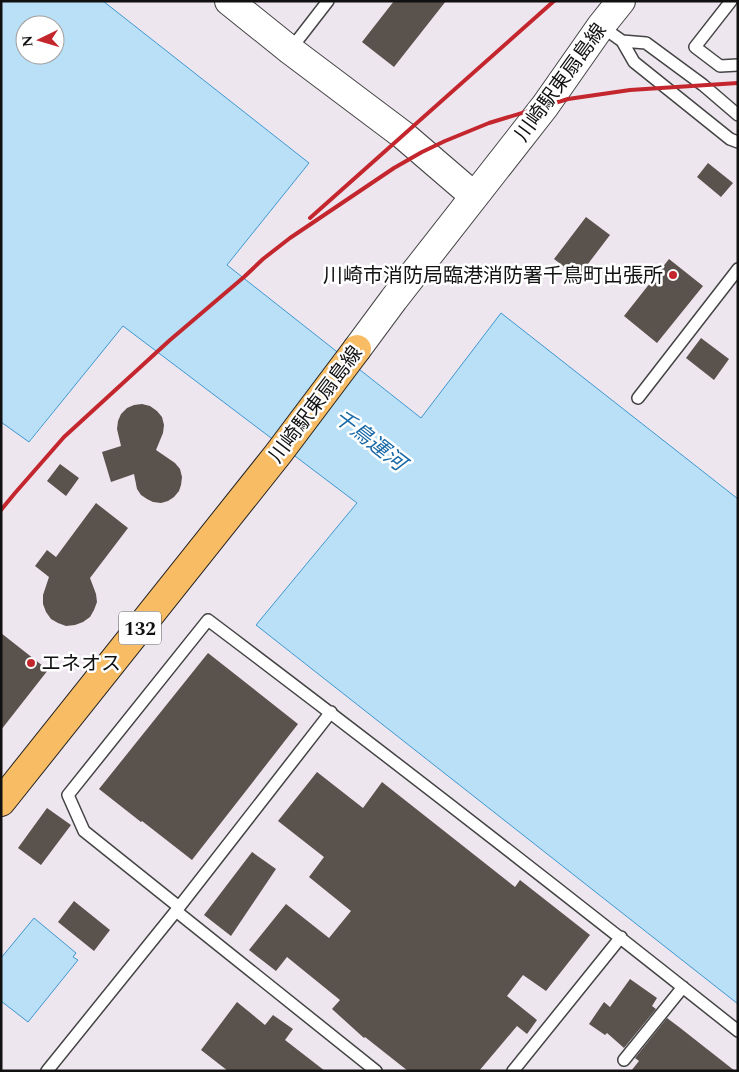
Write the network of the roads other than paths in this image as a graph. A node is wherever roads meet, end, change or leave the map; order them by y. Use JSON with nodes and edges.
{"nodes":[{"id":1,"x":229,"y":1,"type":"edge"},
{"id":2,"x":328,"y":1,"type":"edge"},
{"id":3,"x":621,"y":1,"type":"edge"},
{"id":4,"x":730,"y":1,"type":"edge"},
{"id":5,"x":612,"y":33,"type":"junction"},
{"id":6,"x":290,"y":50,"type":"junction"},
{"id":7,"x":738,"y":65,"type":"edge"},
{"id":8,"x":738,"y":115,"type":"edge"},
{"id":9,"x":738,"y":142,"type":"edge"},
{"id":10,"x":474,"y":196,"type":"junction"},
{"id":11,"x":738,"y":269,"type":"edge"},
{"id":12,"x":357,"y":349,"type":"joint"},
{"id":13,"x":638,"y":398,"type":"dead end"},
{"id":14,"x":331,"y":712,"type":"junction"},
{"id":15,"x":1,"y":802,"type":"edge"},
{"id":16,"x":178,"y":909,"type":"junction"},
{"id":17,"x":621,"y":937,"type":"junction"},
{"id":18,"x":683,"y":987,"type":"junction"},
{"id":19,"x":738,"y":1031,"type":"edge"},
{"id":20,"x":624,"y":1060,"type":"dead end"},
{"id":21,"x":46,"y":1071,"type":"edge"},
{"id":22,"x":376,"y":1071,"type":"edge"},
{"id":23,"x":513,"y":1071,"type":"edge"}],
"edges":[{"from":1,"to":6,"type":"street"},
{"from":2,"to":6,"type":"lane"},
{"from":3,"to":5,"type":"street","name":"川崎駅東扇島線"},
{"from":4,"to":7,"type":"lane"},
{"from":5,"to":8,"type":"lane"},
{"from":5,"to":9,"type":"lane"},
{"from":5,"to":10,"type":"street","name":"川崎駅東扇島線","number":"132"},
{"from":6,"to":10,"type":"street"},
{"from":10,"to":12,"type":"street","name":"川崎駅東扇島線","number":"132"},
{"from":11,"to":13,"type":"lane"},
{"from":12,"to":15,"type":"highway","name":"川崎駅東扇島線","number":"132"},
{"from":14,"to":16,"type":"lane"},
{"from":14,"to":16,"type":"lane"},
{"from":14,"to":17,"type":"lane"},
{"from":16,"to":21,"type":"lane"},
{"from":16,"to":22,"type":"lane"},
{"from":17,"to":18,"type":"lane"},
{"from":17,"to":23,"type":"lane"},
{"from":18,"to":19,"type":"lane"},
{"from":18,"to":20,"type":"lane"}]}
